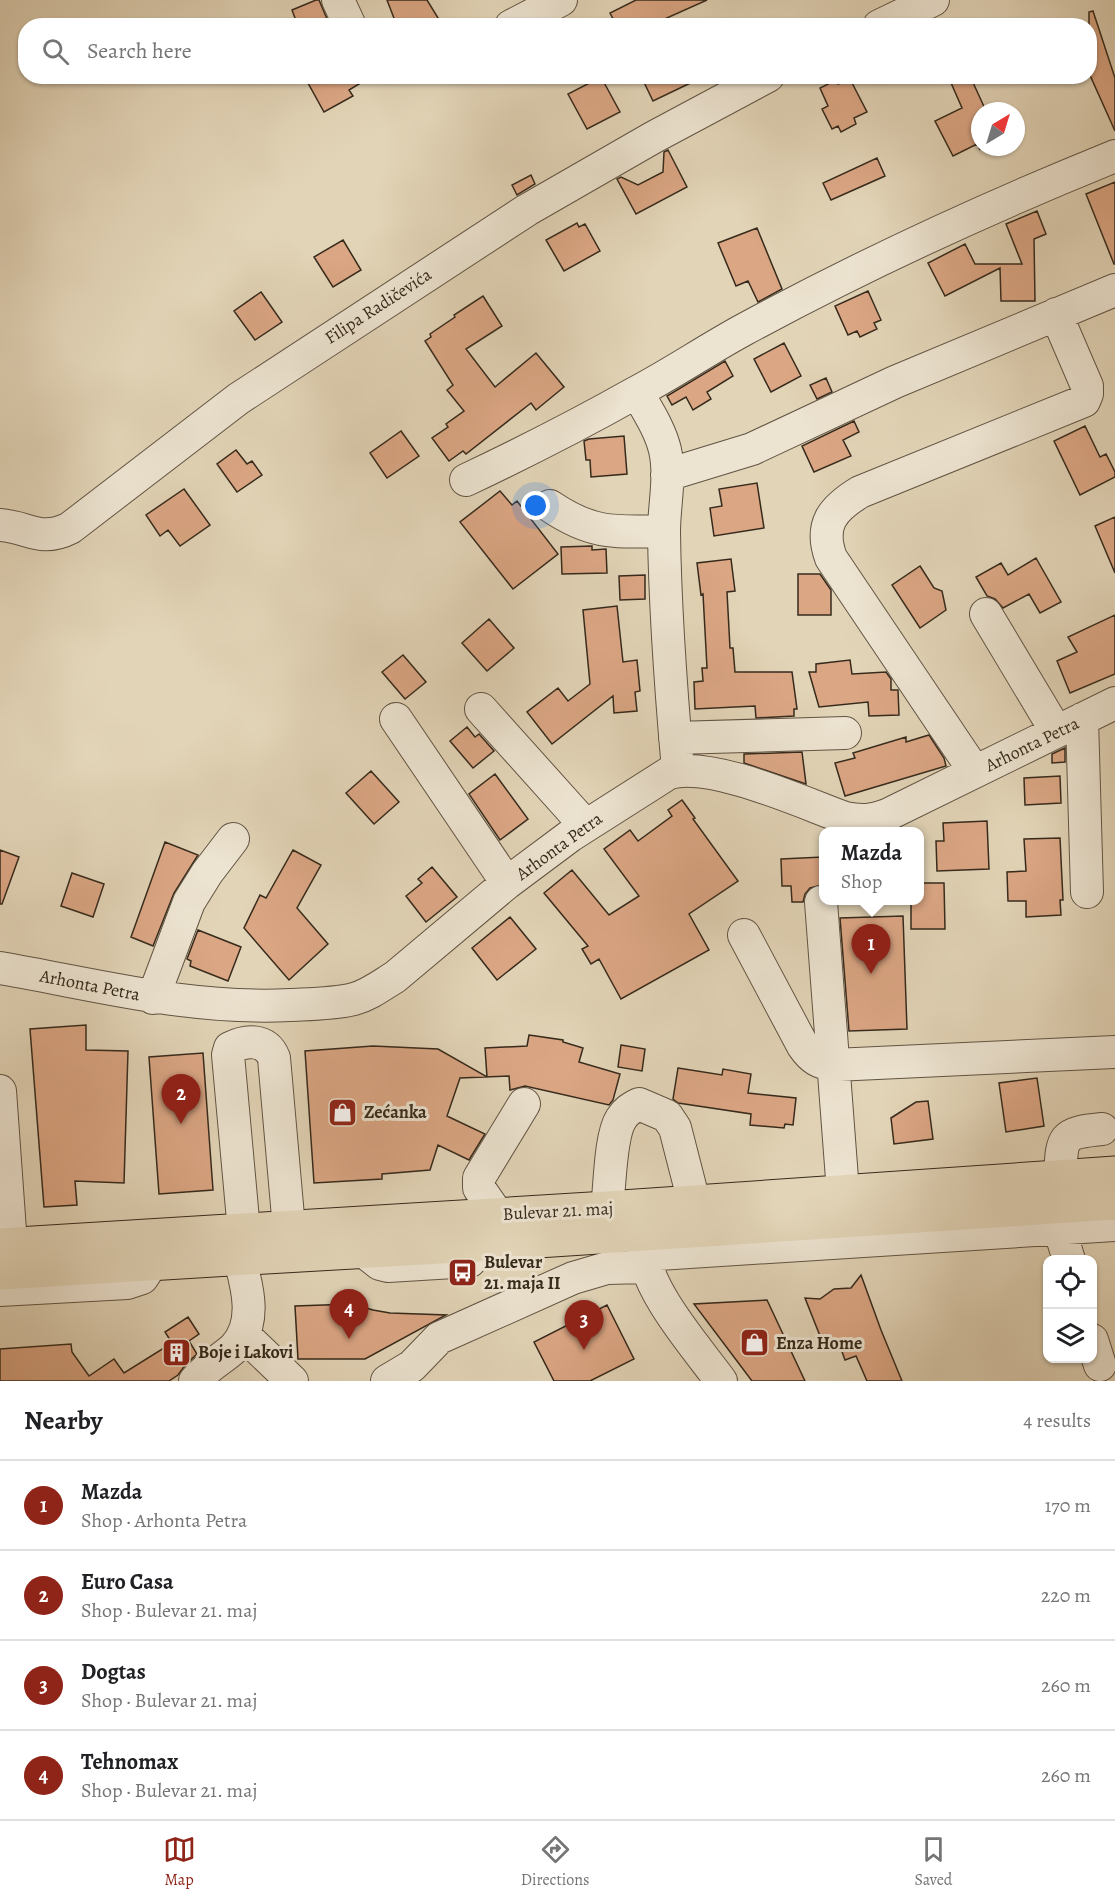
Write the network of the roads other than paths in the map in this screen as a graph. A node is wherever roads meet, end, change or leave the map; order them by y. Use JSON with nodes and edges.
{"nodes":[{"id":1,"x":338,"y":0,"type":"edge"},
{"id":2,"x":561,"y":0,"type":"edge"},
{"id":3,"x":933,"y":0,"type":"edge"},
{"id":4,"x":346,"y":18,"type":"edge"},
{"id":5,"x":526,"y":18,"type":"edge"},
{"id":6,"x":896,"y":18,"type":"edge"},
{"id":7,"x":753,"y":84,"type":"edge"},
{"id":8,"x":1115,"y":156,"type":"edge"},
{"id":9,"x":1115,"y":291,"type":"edge"},
{"id":10,"x":1056,"y":314,"type":"junction"},
{"id":11,"x":638,"y":392,"type":"junction"},
{"id":12,"x":667,"y":475,"type":"junction"},
{"id":13,"x":466,"y":480,"type":"dead end"},
{"id":14,"x":550,"y":506,"type":"dead end"},
{"id":15,"x":0,"y":525,"type":"edge"},
{"id":16,"x":664,"y":531,"type":"junction"},
{"id":17,"x":986,"y":615,"type":"dead end"},
{"id":18,"x":1115,"y":703,"type":"edge"},
{"id":19,"x":481,"y":709,"type":"dead end"},
{"id":20,"x":396,"y":718,"type":"dead end"},
{"id":21,"x":1069,"y":725,"type":"junction"},
{"id":22,"x":845,"y":734,"type":"dead end"},
{"id":23,"x":675,"y":738,"type":"junction"},
{"id":24,"x":678,"y":770,"type":"junction"},
{"id":25,"x":975,"y":772,"type":"junction"},
{"id":26,"x":585,"y":825,"type":"junction"},
{"id":27,"x":233,"y":839,"type":"dead end"},
{"id":28,"x":507,"y":883,"type":"junction"},
{"id":29,"x":1087,"y":892,"type":"dead end"},
{"id":30,"x":821,"y":905,"type":"edge"},
{"id":31,"x":744,"y":935,"type":"dead end"},
{"id":32,"x":0,"y":968,"type":"edge"},
{"id":33,"x":153,"y":998,"type":"junction"},
{"id":34,"x":1115,"y":1052,"type":"edge"},
{"id":35,"x":834,"y":1065,"type":"junction"},
{"id":36,"x":0,"y":1091,"type":"edge"},
{"id":37,"x":524,"y":1104,"type":"dead end"},
{"id":38,"x":1102,"y":1129,"type":"dead end"},
{"id":39,"x":1115,"y":1173,"type":"edge"},
{"id":40,"x":843,"y":1192,"type":"junction"},
{"id":41,"x":694,"y":1202,"type":"junction"},
{"id":42,"x":1057,"y":1203,"type":"junction"},
{"id":43,"x":1115,"y":1203,"type":"edge"},
{"id":44,"x":607,"y":1208,"type":"junction"},
{"id":45,"x":497,"y":1214,"type":"junction"},
{"id":46,"x":1115,"y":1225,"type":"edge"},
{"id":47,"x":289,"y":1228,"type":"junction"},
{"id":48,"x":242,"y":1246,"type":"junction"},
{"id":49,"x":643,"y":1252,"type":"junction"},
{"id":50,"x":4,"y":1254,"type":"edge"},
{"id":51,"x":1067,"y":1255,"type":"edge"},
{"id":52,"x":152,"y":1263,"type":"junction"},
{"id":53,"x":0,"y":1290,"type":"edge"},
{"id":54,"x":244,"y":1335,"type":"junction"},
{"id":55,"x":188,"y":1380,"type":"edge"},
{"id":56,"x":292,"y":1381,"type":"edge"},
{"id":57,"x":387,"y":1381,"type":"edge"},
{"id":58,"x":721,"y":1381,"type":"edge"}],
"edges":[{"from":1,"to":4,"type":"street"},
{"from":2,"to":5,"type":"street"},
{"from":3,"to":6,"type":"street"},
{"from":7,"to":15,"type":"street","name":"Filipa Radičevića"},
{"from":8,"to":11,"type":"street"},
{"from":9,"to":10,"type":"street"},
{"from":10,"to":12,"type":"street"},
{"from":10,"to":25,"type":"street"},
{"from":11,"to":12,"type":"street"},
{"from":11,"to":13,"type":"street"},
{"from":12,"to":16,"type":"street"},
{"from":14,"to":16,"type":"street"},
{"from":16,"to":23,"type":"street"},
{"from":17,"to":21,"type":"street"},
{"from":18,"to":21,"type":"street","name":"Arhonta Petra"},
{"from":19,"to":26,"type":"street"},
{"from":20,"to":28,"type":"street"},
{"from":21,"to":25,"type":"street","name":"Arhonta Petra"},
{"from":21,"to":29,"type":"street"},
{"from":22,"to":23,"type":"street"},
{"from":23,"to":24,"type":"street"},
{"from":24,"to":25,"type":"street","name":"Arhonta Petra"},
{"from":24,"to":26,"type":"street","name":"Arhonta Petra"},
{"from":26,"to":28,"type":"street","name":"Arhonta Petra"},
{"from":27,"to":33,"type":"street"},
{"from":28,"to":33,"type":"street","name":"Arhonta Petra"},
{"from":30,"to":35,"type":"street"},
{"from":31,"to":35,"type":"street"},
{"from":32,"to":33,"type":"street","name":"Arhonta Petra"},
{"from":34,"to":35,"type":"street"},
{"from":35,"to":40,"type":"street"},
{"from":36,"to":50,"type":"street"},
{"from":37,"to":45,"type":"street"},
{"from":38,"to":42,"type":"street"},
{"from":39,"to":42,"type":"main road","name":"Bulevar 21. maj"},
{"from":40,"to":41,"type":"main road","name":"Bulevar 21. maj"},
{"from":40,"to":42,"type":"main road","name":"Bulevar 21. maj"},
{"from":41,"to":44,"type":"main road","name":"Bulevar 21. maj"},
{"from":41,"to":44,"type":"street"},
{"from":42,"to":43,"type":"main road","name":"Bulevar 21. maj"},
{"from":42,"to":46,"type":"street"},
{"from":42,"to":49,"type":"main road","name":"Bulevar 21. maj"},
{"from":42,"to":51,"type":"street"},
{"from":44,"to":45,"type":"main road","name":"Bulevar 21. maj"},
{"from":45,"to":47,"type":"main road","name":"Bulevar 21. maj"},
{"from":47,"to":48,"type":"main road","name":"Bulevar 21. maj"},
{"from":47,"to":48,"type":"street"},
{"from":48,"to":49,"type":"main road","name":"Bulevar 21. maj"},
{"from":48,"to":50,"type":"main road","name":"Bulevar 21. maj"},
{"from":48,"to":52,"type":"main road","name":"Bulevar 21. maj"},
{"from":48,"to":54,"type":"street"},
{"from":49,"to":57,"type":"street"},
{"from":49,"to":58,"type":"street"},
{"from":50,"to":52,"type":"main road","name":"Bulevar 21. maj"},
{"from":52,"to":53,"type":"street"},
{"from":54,"to":55,"type":"street"},
{"from":54,"to":56,"type":"street"}]}
